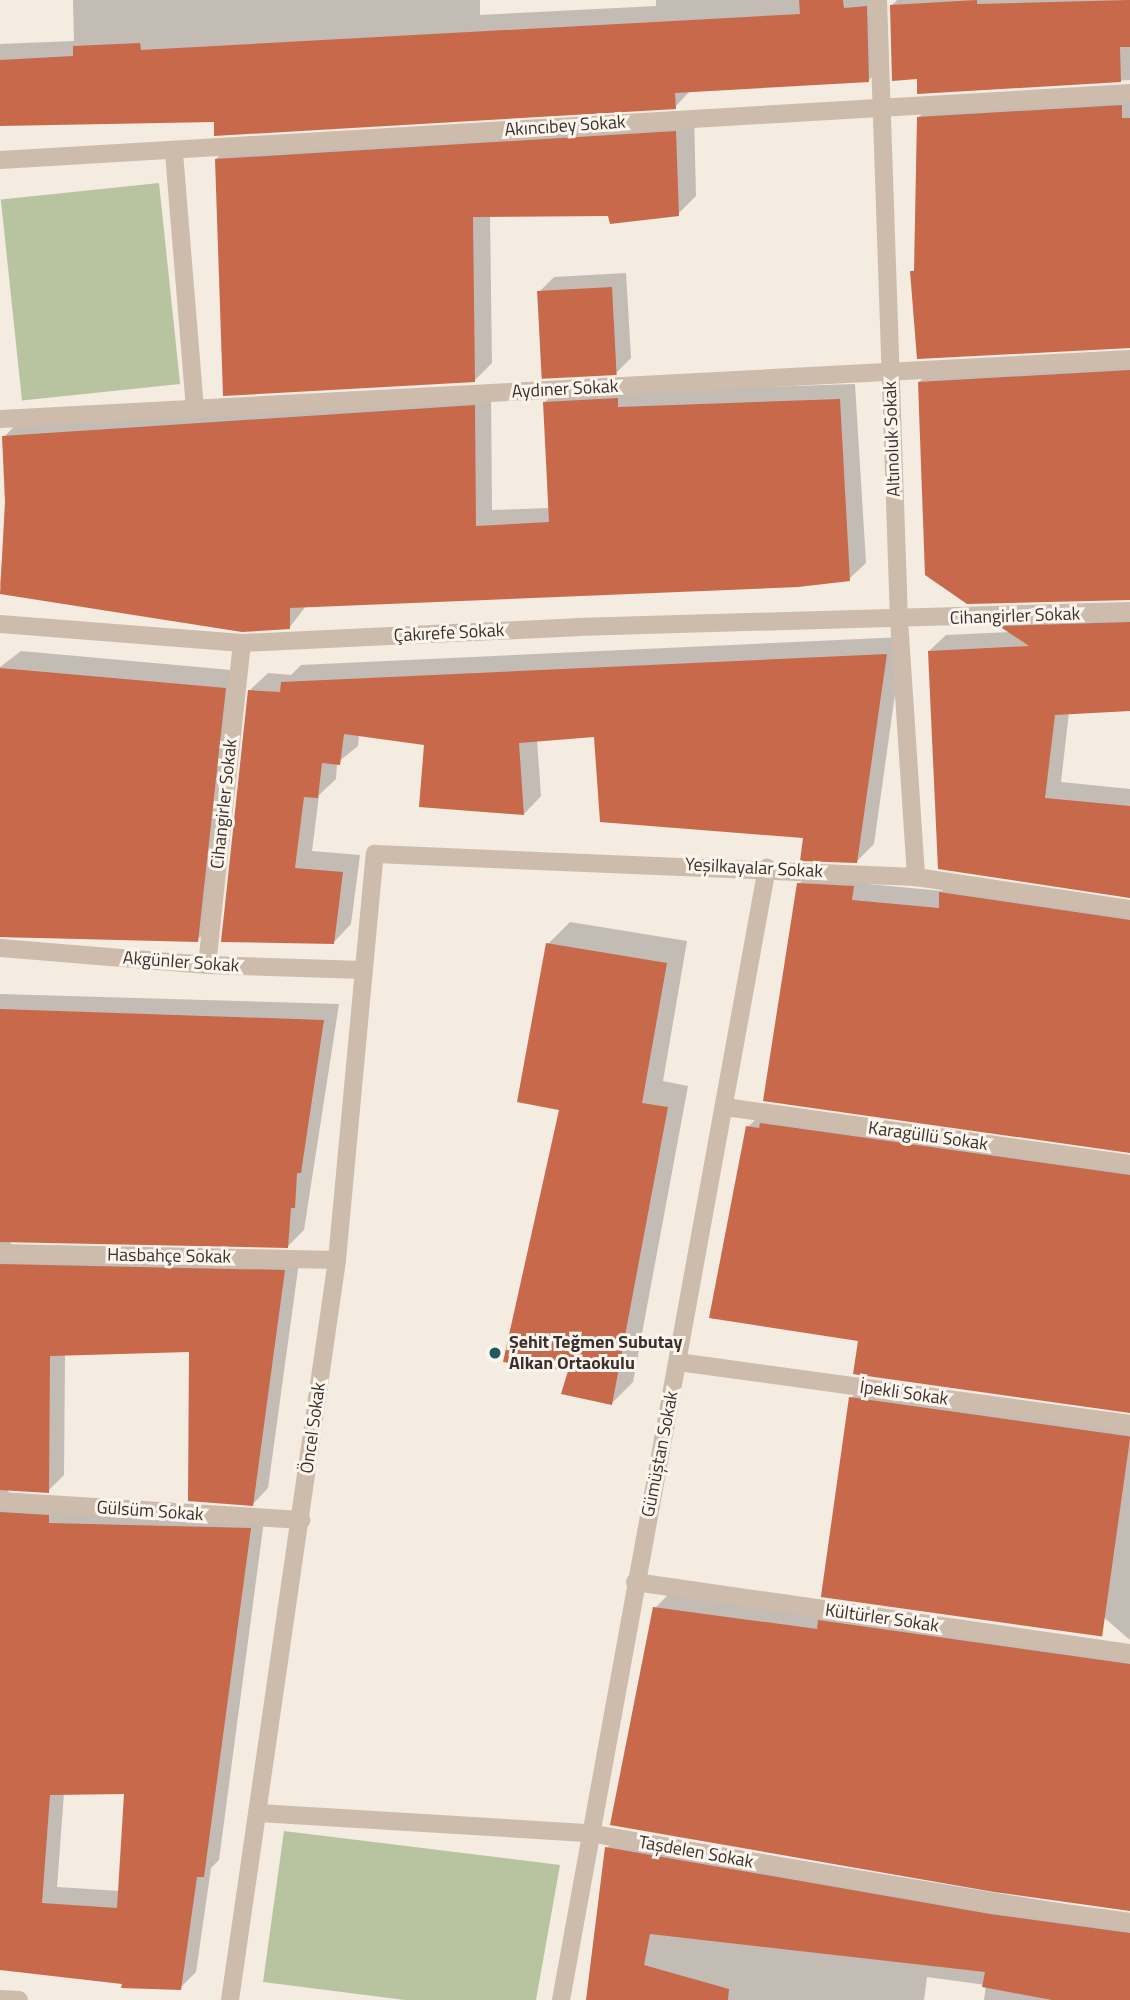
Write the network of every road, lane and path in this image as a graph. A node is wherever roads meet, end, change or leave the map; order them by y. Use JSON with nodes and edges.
{"nodes":[{"id":1,"x":878,"y":0,"type":"edge"},
{"id":2,"x":1130,"y":93,"type":"edge"},
{"id":3,"x":881,"y":105,"type":"junction"},
{"id":4,"x":174,"y":153,"type":"junction"},
{"id":5,"x":0,"y":160,"type":"edge"},
{"id":6,"x":1130,"y":359,"type":"edge"},
{"id":7,"x":889,"y":373,"type":"junction"},
{"id":8,"x":195,"y":407,"type":"junction"},
{"id":9,"x":0,"y":419,"type":"edge"},
{"id":10,"x":1130,"y":611,"type":"edge"},
{"id":11,"x":899,"y":620,"type":"junction"},
{"id":12,"x":0,"y":624,"type":"edge"},
{"id":13,"x":242,"y":643,"type":"junction"},
{"id":14,"x":375,"y":854,"type":"joint"},
{"id":15,"x":767,"y":868,"type":"junction"},
{"id":16,"x":916,"y":877,"type":"junction"},
{"id":17,"x":1130,"y":909,"type":"edge"},
{"id":18,"x":0,"y":948,"type":"edge"},
{"id":19,"x":207,"y":965,"type":"junction"},
{"id":20,"x":363,"y":970,"type":"junction"},
{"id":21,"x":725,"y":1107,"type":"junction"},
{"id":22,"x":1130,"y":1164,"type":"edge"},
{"id":23,"x":0,"y":1253,"type":"edge"},
{"id":24,"x":337,"y":1260,"type":"junction"},
{"id":25,"x":678,"y":1362,"type":"junction"},
{"id":26,"x":1130,"y":1424,"type":"edge"},
{"id":27,"x":0,"y":1501,"type":"edge"},
{"id":28,"x":300,"y":1520,"type":"junction"},
{"id":29,"x":635,"y":1582,"type":"junction"},
{"id":30,"x":1130,"y":1653,"type":"edge"},
{"id":31,"x":259,"y":1813,"type":"junction"},
{"id":32,"x":589,"y":1833,"type":"junction"},
{"id":33,"x":1130,"y":1922,"type":"edge"},
{"id":34,"x":0,"y":1999,"type":"edge"},
{"id":35,"x":19,"y":2000,"type":"edge"},
{"id":36,"x":230,"y":2000,"type":"edge"},
{"id":37,"x":561,"y":2000,"type":"edge"}],
"edges":[{"from":1,"to":3,"type":"street","name":"Altınoluk Sokak"},
{"from":2,"to":3,"type":"street","name":"Akıncıbey Sokak"},
{"from":3,"to":4,"type":"street","name":"Akıncıbey Sokak"},
{"from":3,"to":7,"type":"street","name":"Altınoluk Sokak"},
{"from":4,"to":5,"type":"street","name":"Akıncıbey Sokak"},
{"from":4,"to":8,"type":"street"},
{"from":6,"to":7,"type":"street","name":"Aydıner Sokak"},
{"from":7,"to":8,"type":"street","name":"Aydıner Sokak"},
{"from":7,"to":11,"type":"street","name":"Altınoluk Sokak"},
{"from":8,"to":9,"type":"street","name":"Aydıner Sokak"},
{"from":10,"to":11,"type":"street","name":"Cihangirler Sokak"},
{"from":11,"to":13,"type":"street","name":"Çakırefe Sokak"},
{"from":11,"to":16,"type":"street","name":"Altınoluk Sokak"},
{"from":12,"to":13,"type":"street","name":"Çakırefe Sokak"},
{"from":13,"to":19,"type":"street","name":"Cihangirler Sokak"},
{"from":14,"to":15,"type":"street","name":"Yeşilkayalar Sokak"},
{"from":14,"to":20,"type":"street","name":"Öncel Sokak"},
{"from":15,"to":16,"type":"street","name":"Yeşilkayalar Sokak"},
{"from":15,"to":21,"type":"street","name":"Gümüştan Sokak"},
{"from":16,"to":17,"type":"street","name":"Yeşilkayalar Sokak"},
{"from":18,"to":19,"type":"street","name":"Akgünler Sokak"},
{"from":19,"to":20,"type":"street","name":"Akgünler Sokak"},
{"from":20,"to":24,"type":"street","name":"Öncel Sokak"},
{"from":21,"to":22,"type":"street","name":"Karagüllü Sokak"},
{"from":21,"to":25,"type":"street","name":"Gümüştan Sokak"},
{"from":23,"to":24,"type":"street","name":"Hasbahçe Sokak"},
{"from":24,"to":28,"type":"street","name":"Öncel Sokak"},
{"from":25,"to":26,"type":"street","name":"İpekli Sokak"},
{"from":25,"to":29,"type":"street","name":"Gümüştan Sokak"},
{"from":27,"to":28,"type":"street","name":"Gülsüm Sokak"},
{"from":28,"to":31,"type":"street","name":"Öncel Sokak"},
{"from":29,"to":30,"type":"street","name":"Kültürler Sokak"},
{"from":29,"to":32,"type":"street","name":"Gümüştan Sokak"},
{"from":31,"to":32,"type":"street","name":"Taşdelen Sokak"},
{"from":31,"to":36,"type":"street","name":"Öncel Sokak"},
{"from":32,"to":33,"type":"street","name":"Taşdelen Sokak"},
{"from":32,"to":37,"type":"street","name":"Gümüştan Sokak"},
{"from":34,"to":35,"type":"street"}]}
